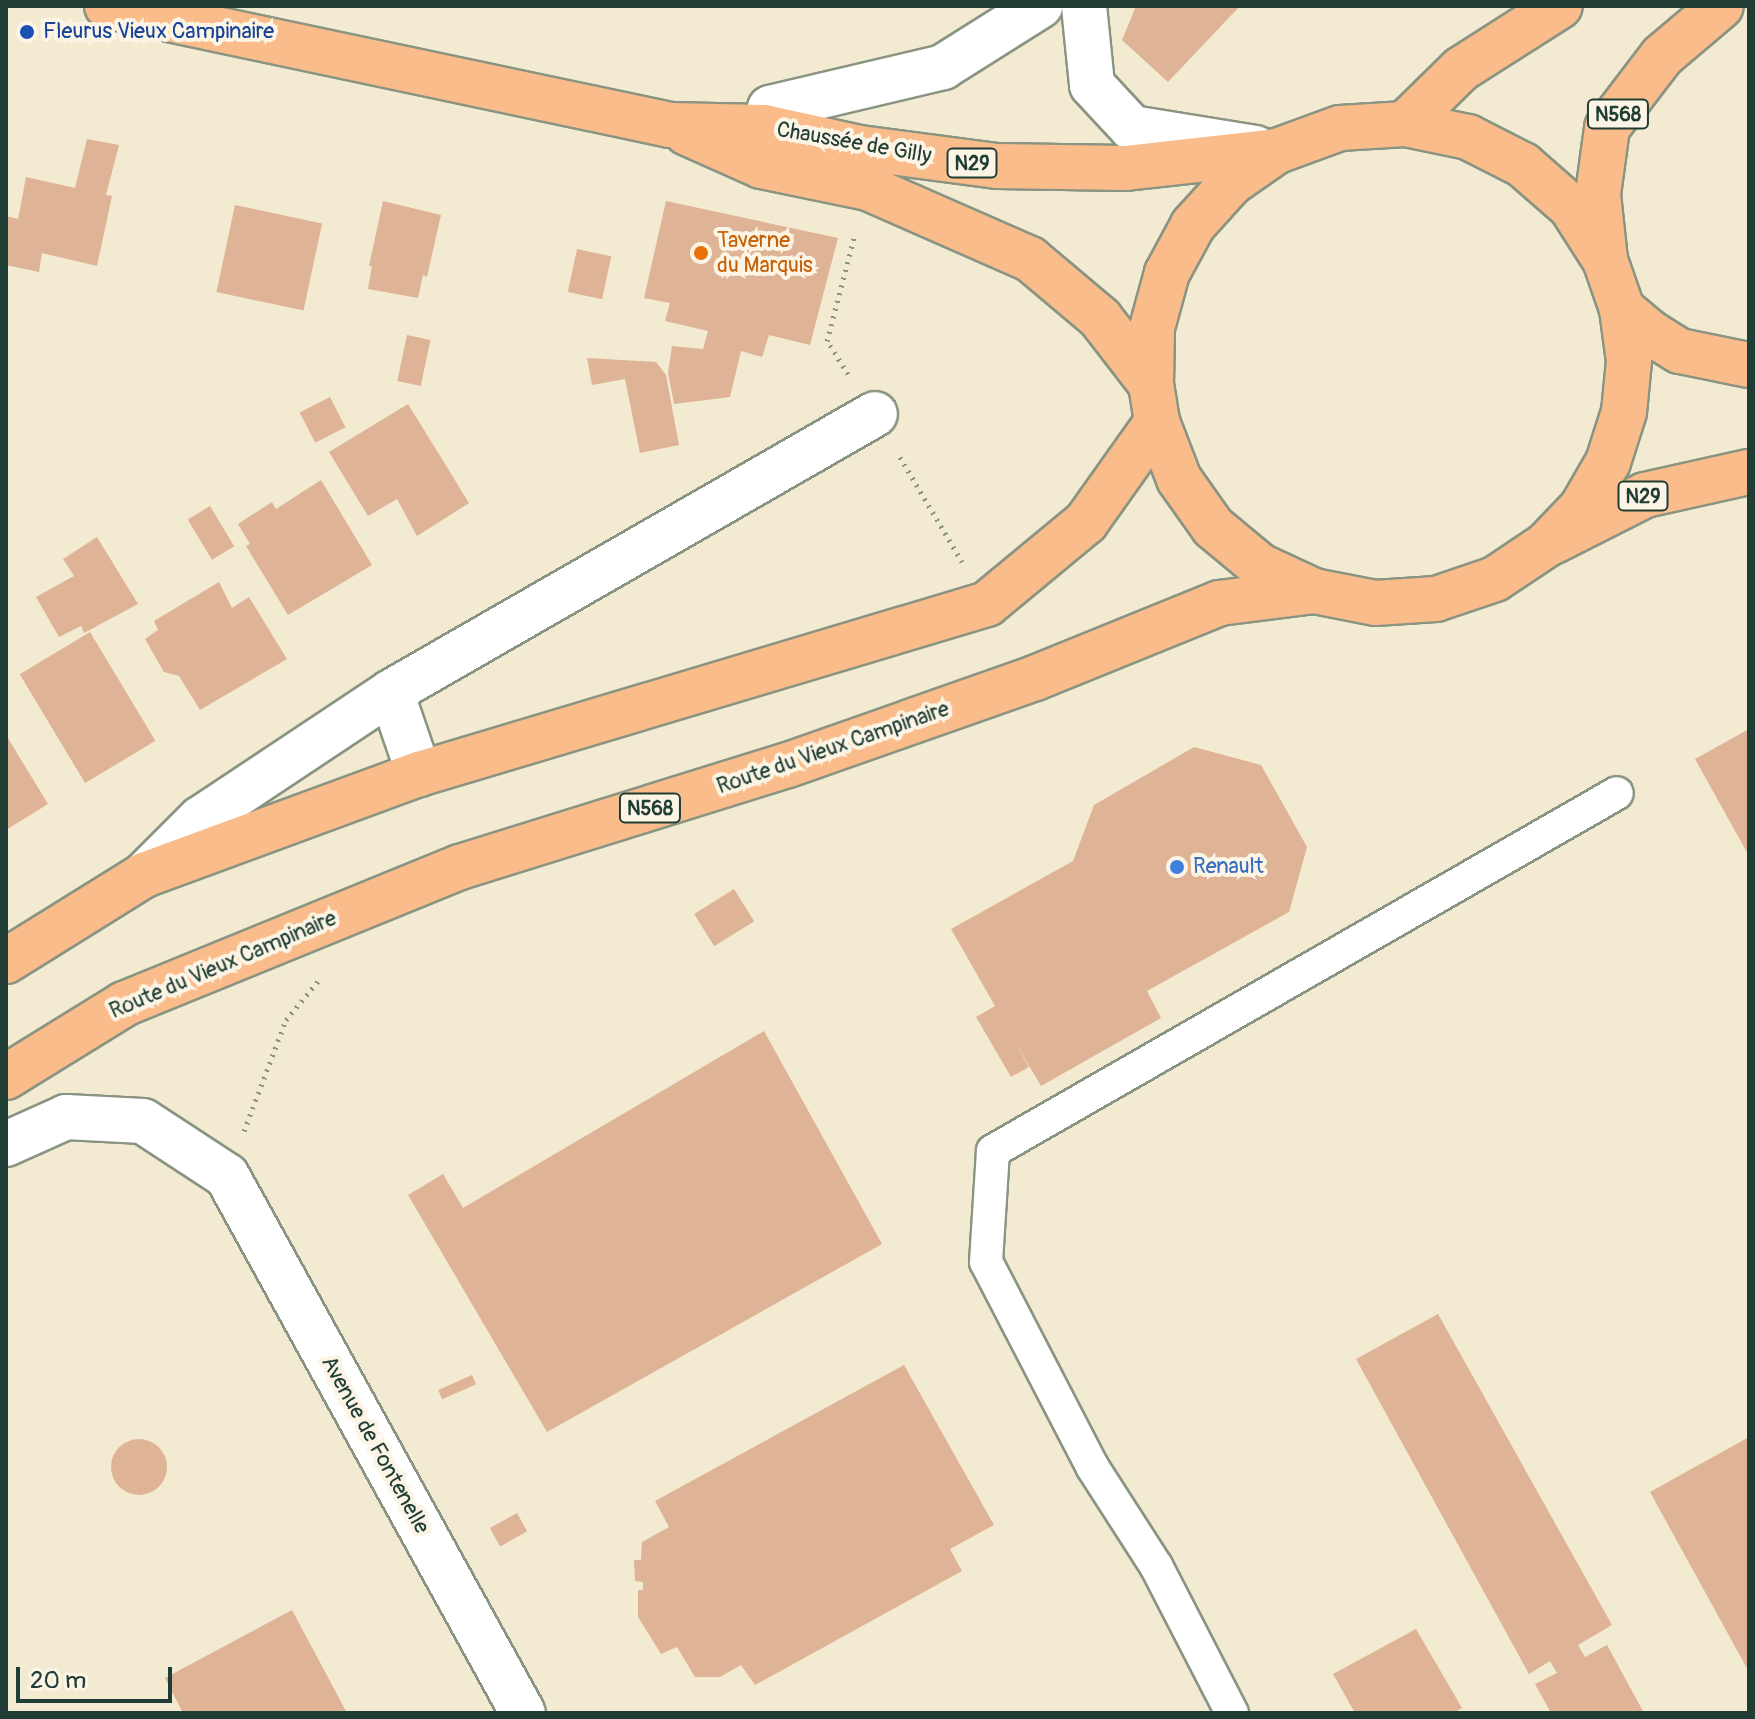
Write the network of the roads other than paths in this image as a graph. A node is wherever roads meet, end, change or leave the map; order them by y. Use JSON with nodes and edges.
{"nodes":[{"id":1,"x":107,"y":6,"type":"edge"},
{"id":2,"x":1040,"y":6,"type":"edge"},
{"id":3,"x":1084,"y":6,"type":"edge"},
{"id":4,"x":1560,"y":6,"type":"edge"},
{"id":5,"x":1721,"y":6,"type":"edge"},
{"id":6,"x":1405,"y":124,"type":"junction"},
{"id":7,"x":670,"y":125,"type":"junction"},
{"id":8,"x":764,"y":127,"type":"junction"},
{"id":9,"x":1277,"y":151,"type":"junction"},
{"id":10,"x":1605,"y":260,"type":"junction"},
{"id":11,"x":1622,"y":309,"type":"junction"},
{"id":12,"x":1749,"y":365,"type":"edge"},
{"id":13,"x":1154,"y":403,"type":"junction"},
{"id":14,"x":875,"y":414,"type":"road end"},
{"id":15,"x":1749,"y":472,"type":"edge"},
{"id":16,"x":1546,"y":545,"type":"junction"},
{"id":17,"x":1314,"y":591,"type":"junction"},
{"id":18,"x":391,"y":692,"type":"junction"},
{"id":19,"x":419,"y":774,"type":"junction"},
{"id":20,"x":1617,"y":793,"type":"dead end"},
{"id":21,"x":144,"y":875,"type":"junction"},
{"id":22,"x":6,"y":961,"type":"edge"},
{"id":23,"x":6,"y":1077,"type":"edge"},
{"id":24,"x":6,"y":1144,"type":"edge"},
{"id":25,"x":523,"y":1713,"type":"edge"},
{"id":26,"x":1232,"y":1713,"type":"edge"}],
"edges":[{"from":1,"to":7,"type":"main road","name":"Chaussée de Gilly","number":"N29"},
{"from":2,"to":8,"type":"street"},
{"from":3,"to":9,"type":"street"},
{"from":4,"to":6,"type":"main road"},
{"from":5,"to":10,"type":"main road","number":"N568"},
{"from":6,"to":9,"type":"main road"},
{"from":6,"to":10,"type":"main road"},
{"from":7,"to":8,"type":"main road","name":"Chaussée de Gilly","number":"N29"},
{"from":7,"to":13,"type":"main road","name":"Chaussée de Gilly","number":"N29"},
{"from":8,"to":9,"type":"main road","name":"Chaussée de Gilly","number":"N29"},
{"from":9,"to":13,"type":"main road"},
{"from":10,"to":11,"type":"main road"},
{"from":11,"to":12,"type":"main road"},
{"from":11,"to":16,"type":"main road"},
{"from":13,"to":17,"type":"main road"},
{"from":13,"to":19,"type":"main road"},
{"from":14,"to":18,"type":"street"},
{"from":15,"to":16,"type":"main road","number":"N29"},
{"from":16,"to":17,"type":"main road"},
{"from":17,"to":23,"type":"main road","name":"Route du Vieux Campinaire","number":"N568"},
{"from":18,"to":19,"type":"street"},
{"from":18,"to":21,"type":"street"},
{"from":19,"to":21,"type":"main road"},
{"from":20,"to":26,"type":"lane"},
{"from":21,"to":22,"type":"main road"},
{"from":24,"to":25,"type":"street","name":"Avenue de Fontenelle"}]}
